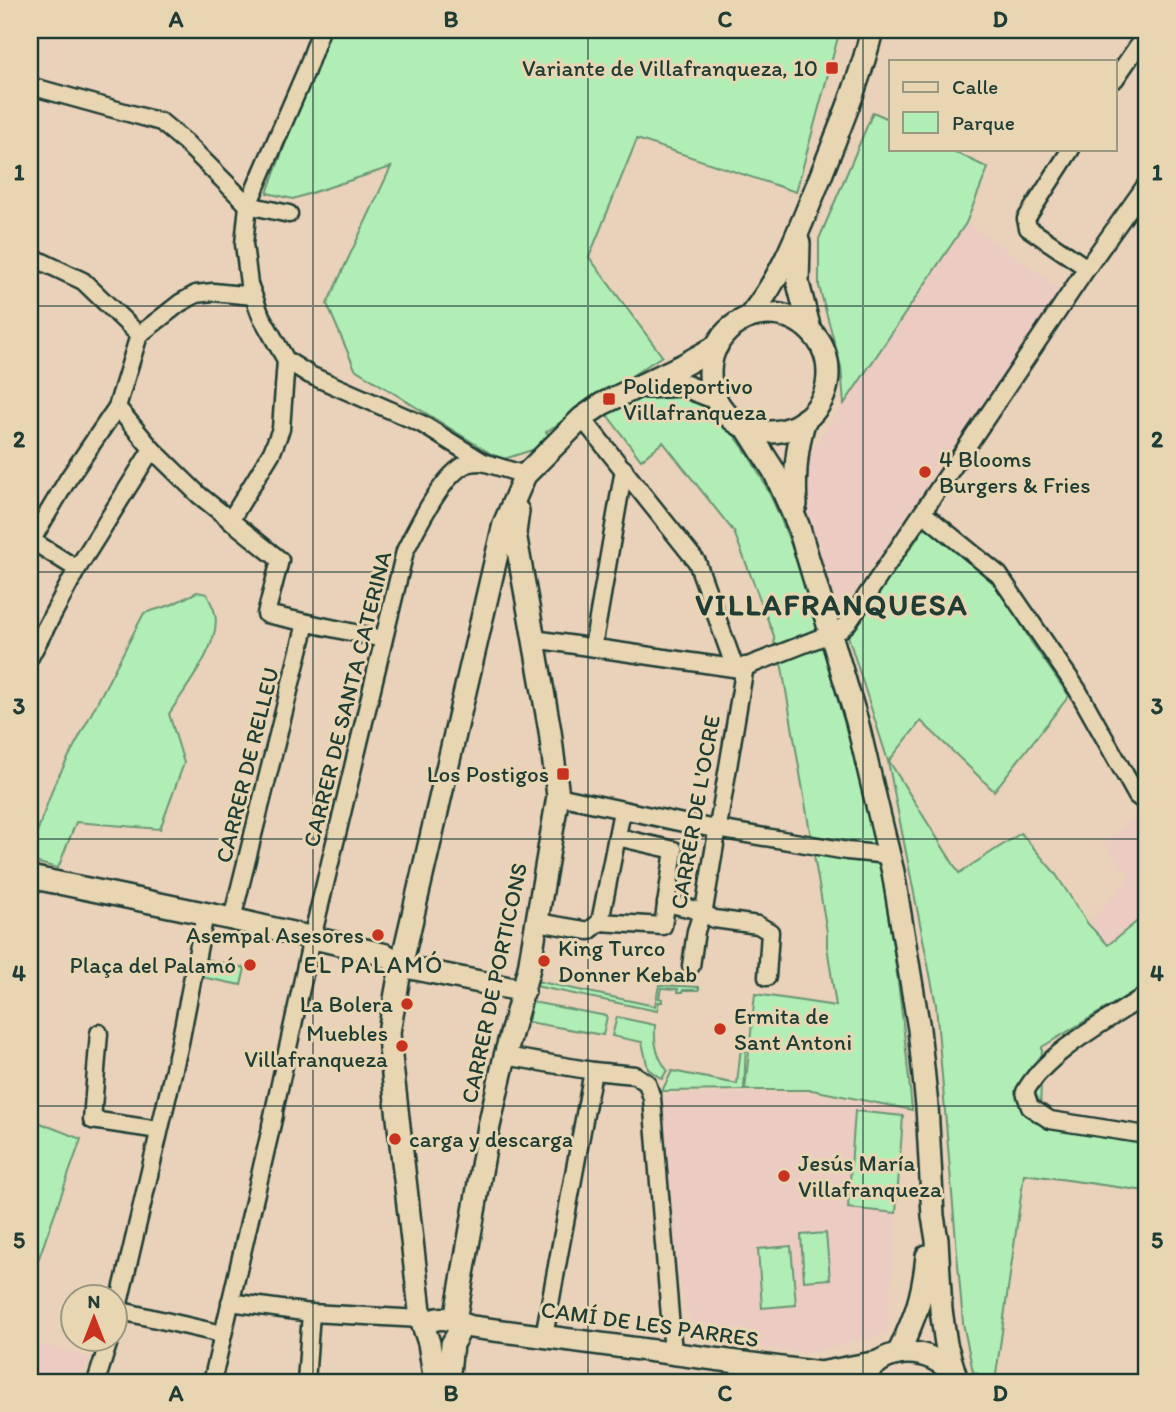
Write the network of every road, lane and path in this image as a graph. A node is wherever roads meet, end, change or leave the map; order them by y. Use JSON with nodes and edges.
{"nodes":[{"id":1,"x":321,"y":30,"type":"edge"},
{"id":2,"x":872,"y":30,"type":"edge"},
{"id":3,"x":1146,"y":34,"type":"edge"},
{"id":4,"x":1116,"y":78,"type":"edge"},
{"id":5,"x":30,"y":86,"type":"edge"},
{"id":6,"x":1070,"y":150,"type":"edge"},
{"id":7,"x":1146,"y":185,"type":"edge"},
{"id":8,"x":248,"y":205,"type":"junction"},
{"id":9,"x":289,"y":214,"type":"dead end"},
{"id":10,"x":800,"y":232,"type":"junction"},
{"id":11,"x":30,"y":256,"type":"edge"},
{"id":12,"x":1087,"y":268,"type":"junction"},
{"id":13,"x":253,"y":296,"type":"junction"},
{"id":14,"x":749,"y":317,"type":"junction"},
{"id":15,"x":810,"y":330,"type":"junction"},
{"id":16,"x":139,"y":335,"type":"junction"},
{"id":17,"x":717,"y":346,"type":"junction"},
{"id":18,"x":286,"y":360,"type":"junction"},
{"id":19,"x":310,"y":375,"type":"junction"},
{"id":20,"x":638,"y":388,"type":"junction"},
{"id":21,"x":285,"y":390,"type":"junction"},
{"id":22,"x":716,"y":398,"type":"junction"},
{"id":23,"x":117,"y":407,"type":"junction"},
{"id":24,"x":582,"y":418,"type":"junction"},
{"id":25,"x":805,"y":419,"type":"junction"},
{"id":26,"x":746,"y":427,"type":"junction"},
{"id":27,"x":447,"y":440,"type":"junction"},
{"id":28,"x":152,"y":449,"type":"junction"},
{"id":29,"x":484,"y":462,"type":"junction"},
{"id":30,"x":624,"y":469,"type":"junction"},
{"id":31,"x":455,"y":472,"type":"junction"},
{"id":32,"x":522,"y":483,"type":"junction"},
{"id":33,"x":923,"y":513,"type":"junction"},
{"id":34,"x":230,"y":521,"type":"junction"},
{"id":35,"x":798,"y":525,"type":"junction"},
{"id":36,"x":31,"y":542,"type":"edge"},
{"id":37,"x":495,"y":566,"type":"junction"},
{"id":38,"x":522,"y":567,"type":"junction"},
{"id":39,"x":77,"y":569,"type":"junction"},
{"id":40,"x":306,"y":623,"type":"junction"},
{"id":41,"x":832,"y":635,"type":"junction"},
{"id":42,"x":383,"y":639,"type":"junction"},
{"id":43,"x":534,"y":639,"type":"junction"},
{"id":44,"x":593,"y":647,"type":"junction"},
{"id":45,"x":30,"y":657,"type":"edge"},
{"id":46,"x":740,"y":667,"type":"junction"},
{"id":47,"x":558,"y":796,"type":"junction"},
{"id":48,"x":1146,"y":803,"type":"edge"},
{"id":49,"x":622,"y":811,"type":"junction"},
{"id":50,"x":716,"y":829,"type":"junction"},
{"id":51,"x":617,"y":837,"type":"junction"},
{"id":52,"x":889,"y":855,"type":"junction"},
{"id":53,"x":30,"y":877,"type":"edge"},
{"id":54,"x":666,"y":903,"type":"junction"},
{"id":55,"x":701,"y":911,"type":"junction"},
{"id":56,"x":205,"y":914,"type":"junction"},
{"id":57,"x":232,"y":919,"type":"junction"},
{"id":58,"x":538,"y":922,"type":"junction"},
{"id":59,"x":600,"y":922,"type":"junction"},
{"id":60,"x":312,"y":938,"type":"junction"},
{"id":61,"x":691,"y":966,"type":"dead end"},
{"id":62,"x":401,"y":967,"type":"junction"},
{"id":63,"x":767,"y":977,"type":"dead end"},
{"id":64,"x":524,"y":991,"type":"junction"},
{"id":65,"x":1146,"y":995,"type":"edge"},
{"id":66,"x":99,"y":1033,"type":"dead end"},
{"id":67,"x":505,"y":1056,"type":"junction"},
{"id":68,"x":593,"y":1071,"type":"junction"},
{"id":69,"x":159,"y":1130,"type":"junction"},
{"id":70,"x":1146,"y":1135,"type":"edge"},
{"id":71,"x":933,"y":1216,"type":"junction"},
{"id":72,"x":123,"y":1282,"type":"edge"},
{"id":73,"x":230,"y":1302,"type":"junction"},
{"id":74,"x":311,"y":1313,"type":"junction"},
{"id":75,"x":130,"y":1316,"type":"edge"},
{"id":76,"x":424,"y":1329,"type":"junction"},
{"id":77,"x":460,"y":1331,"type":"junction"},
{"id":78,"x":222,"y":1334,"type":"junction"},
{"id":79,"x":544,"y":1336,"type":"junction"},
{"id":80,"x":106,"y":1352,"type":"edge"},
{"id":81,"x":673,"y":1353,"type":"junction"},
{"id":82,"x":898,"y":1354,"type":"junction"},
{"id":83,"x":878,"y":1362,"type":"junction"},
{"id":84,"x":827,"y":1378,"type":"edge"},
{"id":85,"x":958,"y":1378,"type":"edge"},
{"id":86,"x":96,"y":1382,"type":"edge"},
{"id":87,"x":212,"y":1382,"type":"edge"},
{"id":88,"x":306,"y":1382,"type":"edge"},
{"id":89,"x":435,"y":1382,"type":"edge"},
{"id":90,"x":448,"y":1382,"type":"edge"},
{"id":91,"x":859,"y":1382,"type":"edge"}],
"edges":[{"from":1,"to":8,"type":"street"},
{"from":2,"to":10,"type":"street"},
{"from":3,"to":4,"type":"street"},
{"from":5,"to":8,"type":"street"},
{"from":6,"to":12,"type":"street"},
{"from":7,"to":12,"type":"street"},
{"from":8,"to":9,"type":"street"},
{"from":8,"to":13,"type":"street"},
{"from":10,"to":14,"type":"street"},
{"from":10,"to":15,"type":"street"},
{"from":11,"to":16,"type":"street"},
{"from":12,"to":33,"type":"street"},
{"from":13,"to":16,"type":"street"},
{"from":13,"to":18,"type":"street"},
{"from":14,"to":15,"type":"street"},
{"from":14,"to":17,"type":"street"},
{"from":15,"to":25,"type":"street"},
{"from":16,"to":23,"type":"street"},
{"from":17,"to":20,"type":"street"},
{"from":17,"to":22,"type":"street"},
{"from":18,"to":19,"type":"street"},
{"from":18,"to":21,"type":"street"},
{"from":19,"to":21,"type":"street"},
{"from":19,"to":27,"type":"street"},
{"from":20,"to":22,"type":"street"},
{"from":20,"to":24,"type":"street"},
{"from":21,"to":34,"type":"street"},
{"from":22,"to":26,"type":"street"},
{"from":23,"to":28,"type":"street"},
{"from":23,"to":36,"type":"street"},
{"from":24,"to":30,"type":"street","name":"CARRER DE L'OCRE"},
{"from":24,"to":32,"type":"street"},
{"from":25,"to":26,"type":"street"},
{"from":25,"to":35,"type":"street"},
{"from":26,"to":35,"type":"street"},
{"from":27,"to":29,"type":"street"},
{"from":27,"to":31,"type":"street"},
{"from":28,"to":34,"type":"street"},
{"from":28,"to":39,"type":"street"},
{"from":29,"to":31,"type":"street"},
{"from":29,"to":32,"type":"street"},
{"from":30,"to":44,"type":"street"},
{"from":30,"to":46,"type":"street","name":"CARRER DE L'OCRE"},
{"from":31,"to":42,"type":"street","name":"CARRER DE SANTA CATERINA"},
{"from":32,"to":37,"type":"street"},
{"from":32,"to":38,"type":"street","name":"CARRER DE PORTICONS"},
{"from":33,"to":41,"type":"street"},
{"from":33,"to":48,"type":"street"},
{"from":34,"to":40,"type":"street"},
{"from":35,"to":41,"type":"street"},
{"from":36,"to":39,"type":"street"},
{"from":37,"to":38,"type":"street"},
{"from":37,"to":62,"type":"street"},
{"from":38,"to":43,"type":"street","name":"CARRER DE PORTICONS"},
{"from":39,"to":45,"type":"street"},
{"from":40,"to":42,"type":"street"},
{"from":40,"to":57,"type":"street","name":"CARRER DE RELLEU"},
{"from":41,"to":46,"type":"street"},
{"from":41,"to":52,"type":"street"},
{"from":42,"to":60,"type":"street","name":"CARRER DE SANTA CATERINA"},
{"from":43,"to":44,"type":"street"},
{"from":43,"to":47,"type":"street","name":"CARRER DE PORTICONS"},
{"from":44,"to":46,"type":"street"},
{"from":46,"to":50,"type":"street","name":"CARRER DE L'OCRE"},
{"from":47,"to":49,"type":"street"},
{"from":47,"to":58,"type":"street","name":"CARRER DE PORTICONS"},
{"from":49,"to":50,"type":"street"},
{"from":49,"to":51,"type":"street"},
{"from":50,"to":52,"type":"street"},
{"from":50,"to":55,"type":"street","name":"CARRER DE L'OCRE"},
{"from":51,"to":54,"type":"street"},
{"from":51,"to":59,"type":"street"},
{"from":52,"to":71,"type":"street"},
{"from":53,"to":56,"type":"street"},
{"from":54,"to":55,"type":"street"},
{"from":54,"to":59,"type":"street"},
{"from":55,"to":61,"type":"street","name":"CARRER DE L'OCRE"},
{"from":55,"to":63,"type":"street"},
{"from":56,"to":57,"type":"street"},
{"from":56,"to":69,"type":"street"},
{"from":57,"to":60,"type":"street"},
{"from":58,"to":59,"type":"street"},
{"from":58,"to":64,"type":"street","name":"CARRER DE PORTICONS"},
{"from":60,"to":62,"type":"street"},
{"from":60,"to":73,"type":"street","name":"CARRER DE SANTA CATERINA"},
{"from":62,"to":64,"type":"street"},
{"from":62,"to":76,"type":"street"},
{"from":64,"to":67,"type":"street","name":"CARRER DE PORTICONS"},
{"from":65,"to":70,"type":"street"},
{"from":66,"to":69,"type":"street"},
{"from":67,"to":68,"type":"street"},
{"from":67,"to":77,"type":"street","name":"CARRER DE PORTICONS"},
{"from":68,"to":79,"type":"street"},
{"from":68,"to":81,"type":"street"},
{"from":69,"to":72,"type":"street"},
{"from":71,"to":82,"type":"street"},
{"from":71,"to":85,"type":"street"},
{"from":73,"to":74,"type":"street"},
{"from":73,"to":78,"type":"street","name":"CARRER DE SANTA CATERINA"},
{"from":74,"to":76,"type":"street"},
{"from":74,"to":88,"type":"street"},
{"from":75,"to":78,"type":"street"},
{"from":76,"to":77,"type":"street","name":"CAMÍ DE LES PARRES"},
{"from":76,"to":89,"type":"street"},
{"from":77,"to":79,"type":"street","name":"CAMÍ DE LES PARRES"},
{"from":77,"to":90,"type":"street","name":"CARRER DE PORTICONS"},
{"from":78,"to":87,"type":"street","name":"CARRER DE SANTA CATERINA"},
{"from":79,"to":81,"type":"street","name":"CAMÍ DE LES PARRES"},
{"from":80,"to":86,"type":"street"},
{"from":81,"to":84,"type":"street","name":"CAMÍ DE LES PARRES"},
{"from":82,"to":83,"type":"street"},
{"from":82,"to":85,"type":"street"},
{"from":83,"to":84,"type":"street","name":"CAMÍ DE LES PARRES"},
{"from":83,"to":91,"type":"street"}]}
